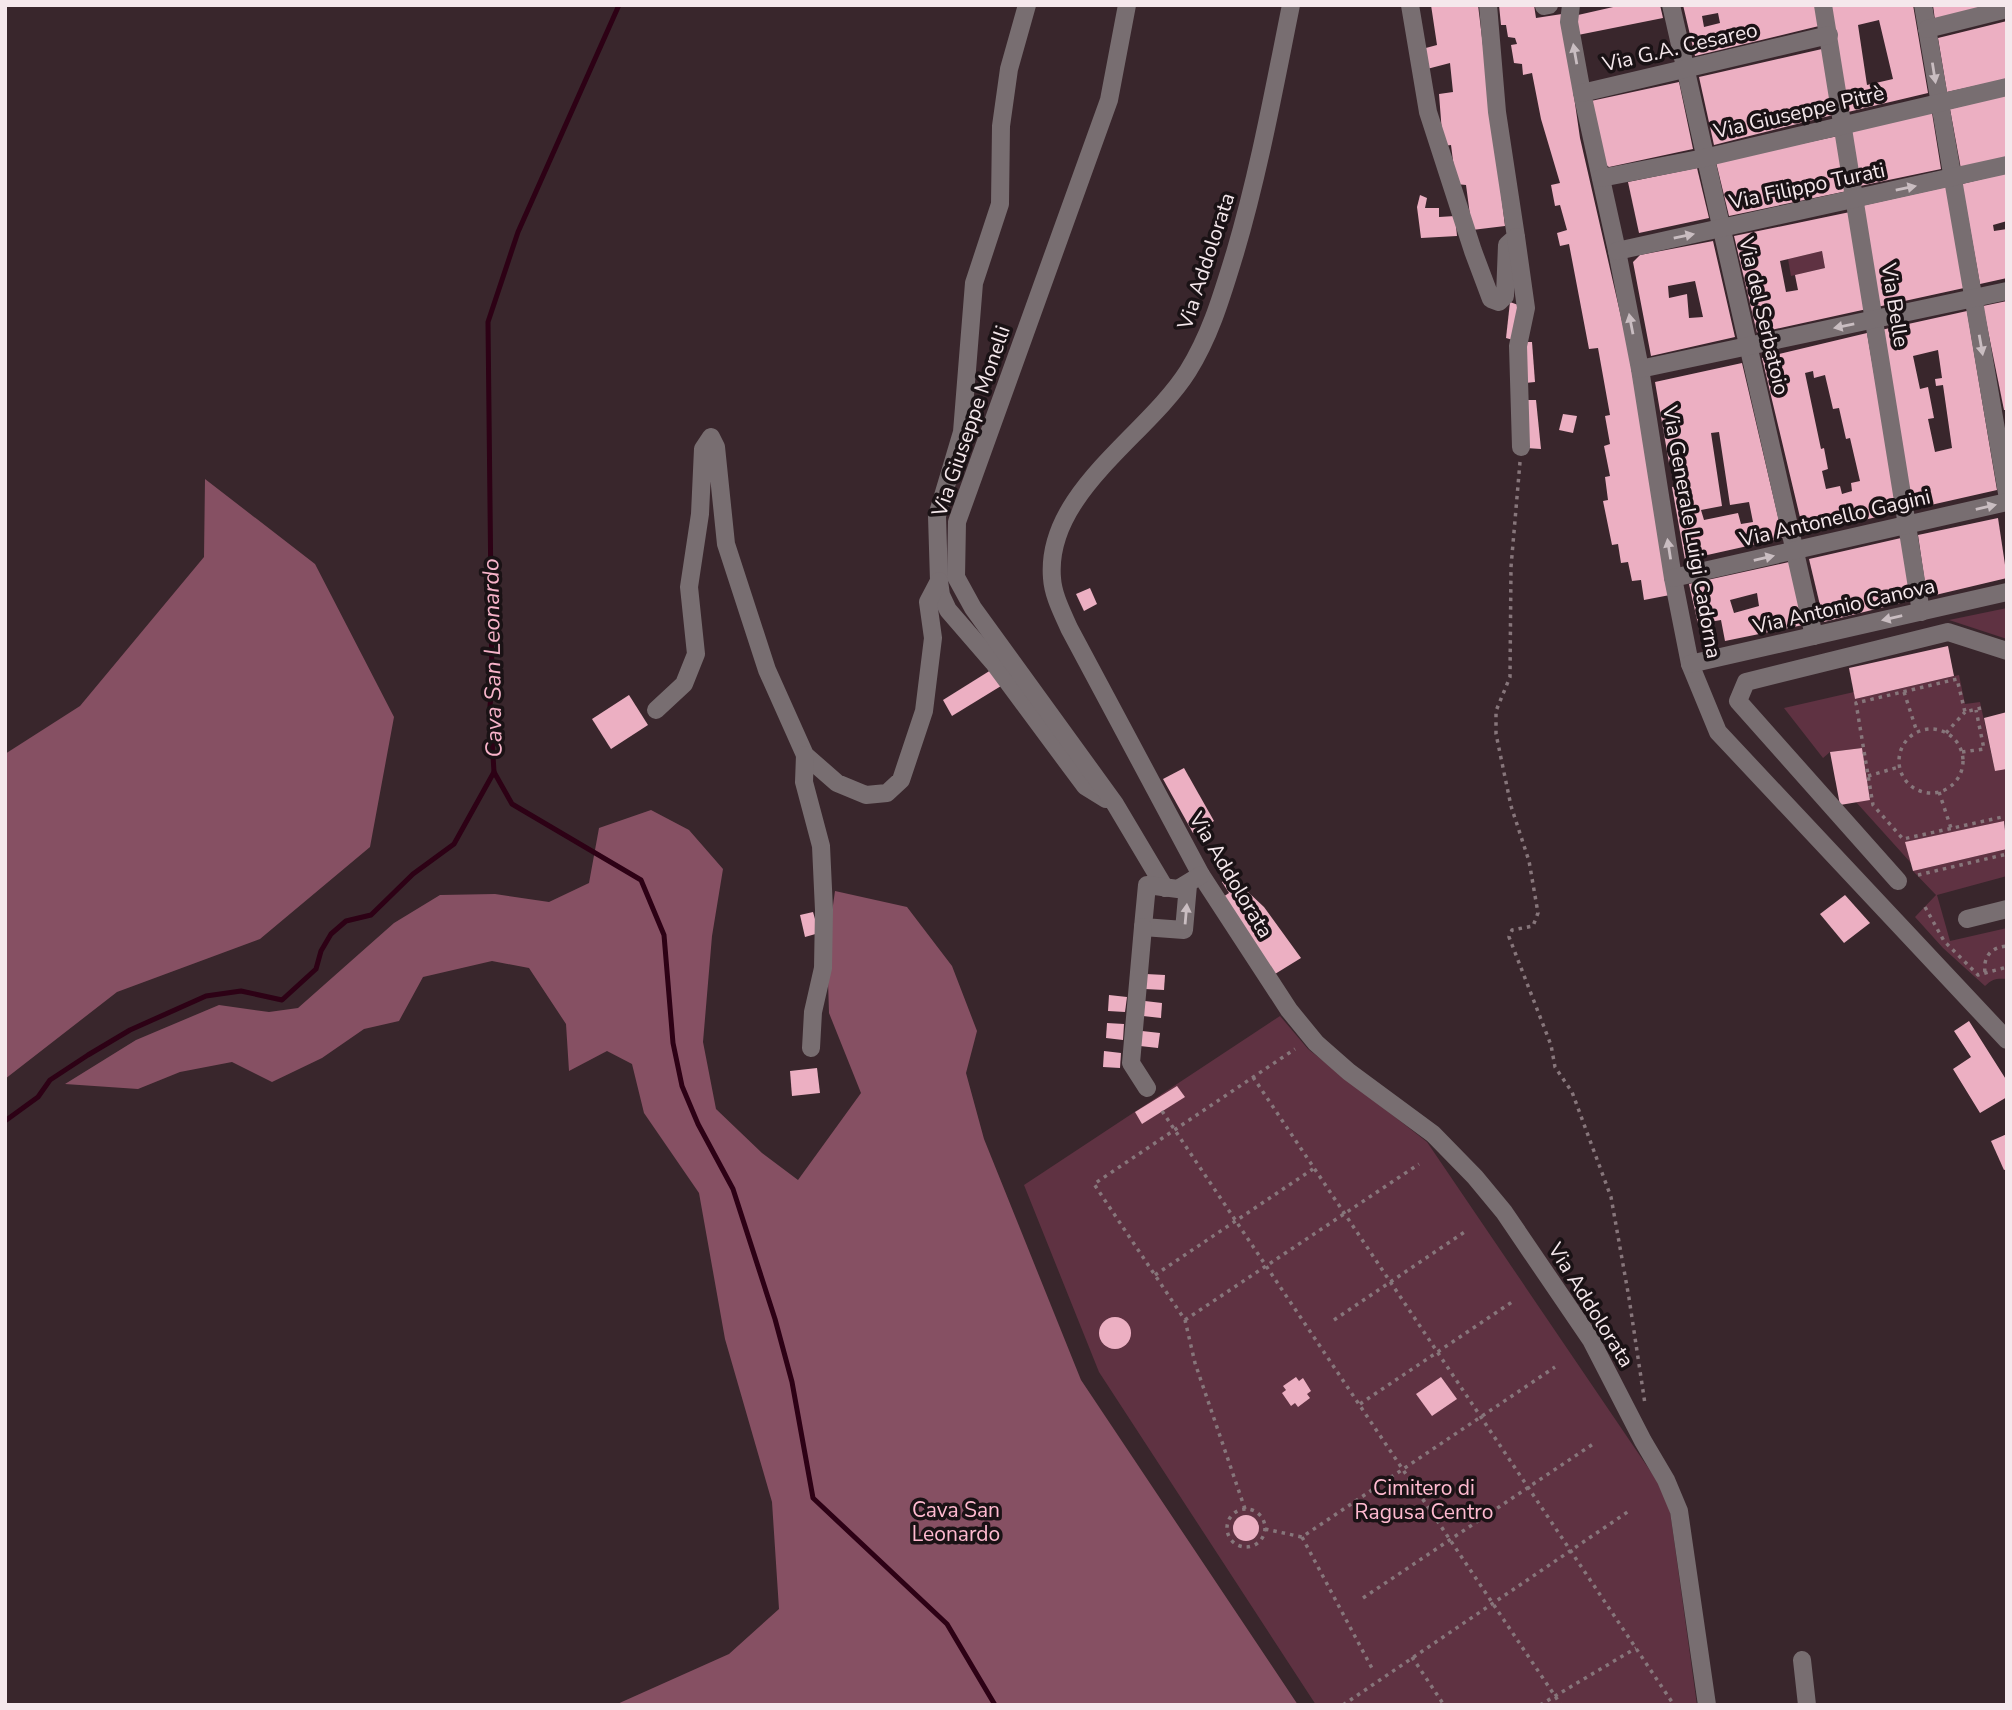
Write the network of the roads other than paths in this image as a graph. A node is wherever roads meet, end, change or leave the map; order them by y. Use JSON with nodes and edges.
{"nodes":[{"id":1,"x":1027,"y":5,"type":"edge"},
{"id":2,"x":1127,"y":5,"type":"edge"},
{"id":3,"x":1291,"y":5,"type":"edge"},
{"id":4,"x":1410,"y":5,"type":"edge"},
{"id":5,"x":1488,"y":5,"type":"edge"},
{"id":6,"x":1572,"y":5,"type":"edge"},
{"id":7,"x":1671,"y":5,"type":"edge"},
{"id":8,"x":1824,"y":5,"type":"edge"},
{"id":9,"x":1923,"y":5,"type":"edge"},
{"id":10,"x":2007,"y":9,"type":"edge"},
{"id":11,"x":1927,"y":29,"type":"junction"},
{"id":12,"x":1829,"y":36,"type":"junction"},
{"id":13,"x":1685,"y":71,"type":"junction"},
{"id":14,"x":2007,"y":87,"type":"edge"},
{"id":15,"x":1582,"y":93,"type":"junction"},
{"id":16,"x":1938,"y":103,"type":"junction"},
{"id":17,"x":1844,"y":125,"type":"junction"},
{"id":18,"x":1704,"y":158,"type":"junction"},
{"id":19,"x":2007,"y":165,"type":"edge"},
{"id":20,"x":1601,"y":178,"type":"junction"},
{"id":21,"x":1952,"y":178,"type":"junction"},
{"id":22,"x":1855,"y":199,"type":"junction"},
{"id":23,"x":1720,"y":229,"type":"junction"},
{"id":24,"x":1516,"y":237,"type":"junction"},
{"id":25,"x":1617,"y":251,"type":"junction"},
{"id":26,"x":2007,"y":290,"type":"edge"},
{"id":27,"x":1973,"y":299,"type":"junction"},
{"id":28,"x":1874,"y":319,"type":"junction"},
{"id":29,"x":1747,"y":346,"type":"junction"},
{"id":30,"x":1640,"y":369,"type":"junction"},
{"id":31,"x":2000,"y":419,"type":"edge"},
{"id":32,"x":1521,"y":447,"type":"road end"},
{"id":33,"x":2007,"y":493,"type":"edge"},
{"id":34,"x":2007,"y":502,"type":"edge"},
{"id":35,"x":1908,"y":525,"type":"junction"},
{"id":36,"x":1796,"y":550,"type":"junction"},
{"id":37,"x":1673,"y":579,"type":"junction"},
{"id":38,"x":939,"y":581,"type":"junction"},
{"id":39,"x":2007,"y":592,"type":"edge"},
{"id":40,"x":1921,"y":612,"type":"junction"},
{"id":41,"x":1814,"y":636,"type":"junction"},
{"id":42,"x":2007,"y":651,"type":"edge"},
{"id":43,"x":1690,"y":664,"type":"junction"},
{"id":44,"x":656,"y":710,"type":"dead end"},
{"id":45,"x":804,"y":755,"type":"junction"},
{"id":46,"x":1115,"y":804,"type":"junction"},
{"id":47,"x":1194,"y":880,"type":"junction"},
{"id":48,"x":1898,"y":881,"type":"dead end"},
{"id":49,"x":1165,"y":888,"type":"junction"},
{"id":50,"x":2007,"y":909,"type":"edge"},
{"id":51,"x":1967,"y":919,"type":"dead end"},
{"id":52,"x":1143,"y":927,"type":"junction"},
{"id":53,"x":2007,"y":1040,"type":"edge"},
{"id":54,"x":811,"y":1048,"type":"dead end"},
{"id":55,"x":1147,"y":1088,"type":"dead end"},
{"id":56,"x":1802,"y":1660,"type":"dead end"},
{"id":57,"x":1711,"y":1702,"type":"edge"},
{"id":58,"x":1807,"y":1705,"type":"edge"}],
"edges":[{"from":1,"to":38,"type":"street"},
{"from":2,"to":46,"type":"street","name":"Via Giuseppe Monelli"},
{"from":3,"to":47,"type":"street","name":"Via Addolorata"},
{"from":4,"to":24,"type":"street"},
{"from":5,"to":24,"type":"street"},
{"from":15,"to":6,"type":"street","name":"Via Generale Luigi Cadorna","one_way":true},
{"from":7,"to":13,"type":"street","name":"Via del Serbatoio"},
{"from":8,"to":12,"type":"street","name":"Via Belle"},
{"from":9,"to":11,"type":"street"},
{"from":10,"to":11,"type":"street"},
{"from":11,"to":16,"type":"street","one_way":true},
{"from":12,"to":13,"type":"street","name":"Via G.A. Cesareo"},
{"from":12,"to":17,"type":"street","name":"Via Belle"},
{"from":13,"to":15,"type":"street","name":"Via G.A. Cesareo"},
{"from":13,"to":18,"type":"street","name":"Via del Serbatoio"},
{"from":14,"to":16,"type":"street","name":"Via Giuseppe Pitrè"},
{"from":15,"to":20,"type":"street","name":"Via Generale Luigi Cadorna"},
{"from":16,"to":17,"type":"street","name":"Via Giuseppe Pitrè"},
{"from":16,"to":21,"type":"street"},
{"from":17,"to":18,"type":"street","name":"Via Giuseppe Pitrè"},
{"from":17,"to":22,"type":"street","name":"Via Belle"},
{"from":18,"to":20,"type":"street","name":"Via Giuseppe Pitrè"},
{"from":18,"to":23,"type":"street","name":"Via del Serbatoio"},
{"from":19,"to":21,"type":"street","name":"Via Filippo Turati"},
{"from":20,"to":25,"type":"street","name":"Via Generale Luigi Cadorna"},
{"from":22,"to":21,"type":"street","name":"Via Filippo Turati","one_way":true},
{"from":21,"to":27,"type":"street"},
{"from":22,"to":23,"type":"street","name":"Via Filippo Turati"},
{"from":22,"to":28,"type":"street","name":"Via Belle"},
{"from":25,"to":23,"type":"street","name":"Via Filippo Turati","one_way":true},
{"from":23,"to":29,"type":"street","name":"Via del Serbatoio"},
{"from":24,"to":32,"type":"street"},
{"from":30,"to":25,"type":"street","name":"Via Generale Luigi Cadorna","one_way":true},
{"from":26,"to":27,"type":"street"},
{"from":27,"to":28,"type":"street"},
{"from":27,"to":31,"type":"street","one_way":true},
{"from":28,"to":29,"type":"street","one_way":true},
{"from":28,"to":35,"type":"street","name":"Via Belle"},
{"from":29,"to":30,"type":"street"},
{"from":29,"to":36,"type":"street","name":"Via del Serbatoio"},
{"from":37,"to":30,"type":"street","name":"Via Generale Luigi Cadorna","one_way":true},
{"from":31,"to":33,"type":"street"},
{"from":35,"to":34,"type":"street","name":"Via Antonello Gagini","one_way":true},
{"from":35,"to":36,"type":"street","name":"Via Antonello Gagini"},
{"from":35,"to":40,"type":"street","name":"Via Belle"},
{"from":37,"to":36,"type":"street","name":"Via Antonello Gagini","one_way":true},
{"from":36,"to":41,"type":"street","name":"Via del Serbatoio"},
{"from":37,"to":43,"type":"street","name":"Via Generale Luigi Cadorna"},
{"from":38,"to":45,"type":"street"},
{"from":38,"to":46,"type":"street"},
{"from":39,"to":40,"type":"street","name":"Via Antonio Canova"},
{"from":40,"to":41,"type":"street","name":"Via Antonio Canova","one_way":true},
{"from":41,"to":43,"type":"street","name":"Via Antonio Canova"},
{"from":42,"to":48,"type":"street"},
{"from":43,"to":53,"type":"street","name":"Via Generale Luigi Cadorna"},
{"from":44,"to":45,"type":"street"},
{"from":45,"to":54,"type":"street"},
{"from":46,"to":49,"type":"street","name":"Via Giuseppe Monelli"},
{"from":47,"to":49,"type":"street"},
{"from":52,"to":47,"type":"street","one_way":true},
{"from":47,"to":57,"type":"street","name":"Via Addolorata"},
{"from":49,"to":52,"type":"street"},
{"from":50,"to":51,"type":"street"},
{"from":52,"to":55,"type":"street"},
{"from":56,"to":58,"type":"street"}]}
